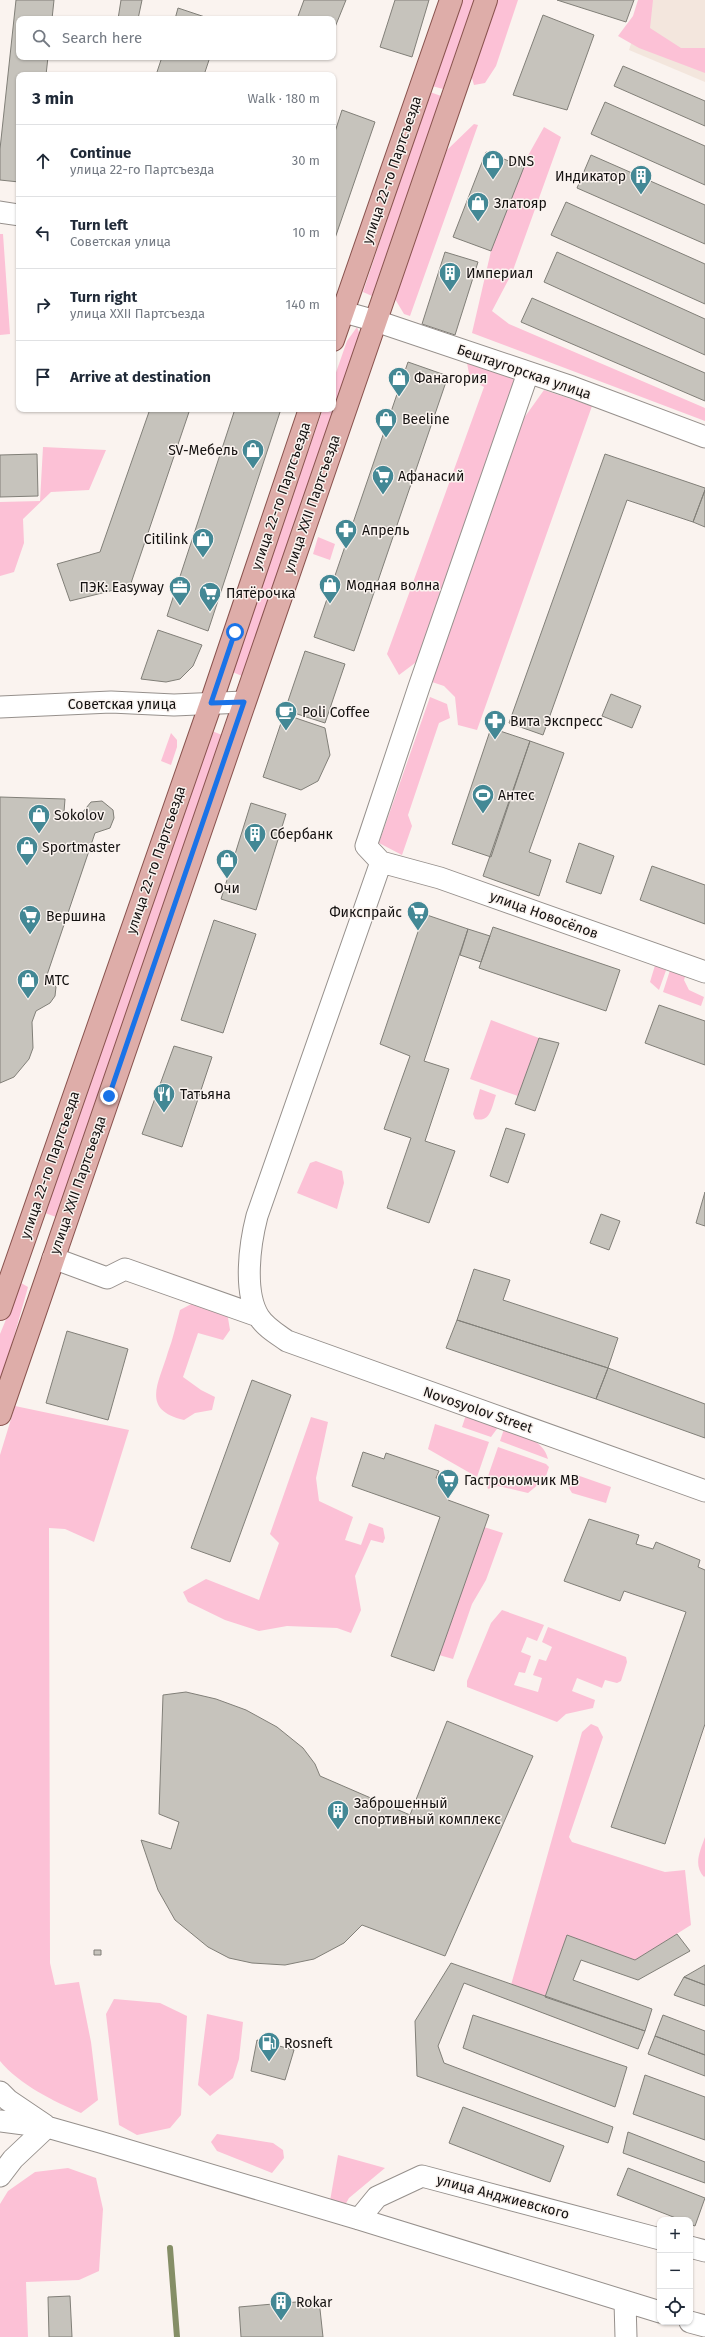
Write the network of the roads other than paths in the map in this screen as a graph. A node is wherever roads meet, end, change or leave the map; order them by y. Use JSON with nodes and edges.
{"nodes":[{"id":1,"x":451,"y":0,"type":"edge"},
{"id":2,"x":486,"y":0,"type":"edge"},
{"id":3,"x":0,"y":212,"type":"edge"},
{"id":4,"x":16,"y":215,"type":"edge"},
{"id":5,"x":338,"y":310,"type":"edge"},
{"id":6,"x":376,"y":321,"type":"junction"},
{"id":7,"x":336,"y":322,"type":"edge"},
{"id":8,"x":528,"y":373,"type":"junction"},
{"id":9,"x":309,"y":412,"type":"edge"},
{"id":10,"x":705,"y":437,"type":"edge"},
{"id":11,"x":244,"y":702,"type":"junction"},
{"id":12,"x":211,"y":703,"type":"junction"},
{"id":13,"x":0,"y":707,"type":"edge"},
{"id":14,"x":381,"y":862,"type":"junction"},
{"id":15,"x":705,"y":972,"type":"edge"},
{"id":16,"x":21,"y":1247,"type":"junction"},
{"id":17,"x":54,"y":1258,"type":"junction"},
{"id":18,"x":0,"y":1270,"type":"edge"},
{"id":19,"x":0,"y":1309,"type":"edge"},
{"id":20,"x":258,"y":1316,"type":"junction"},
{"id":21,"x":0,"y":1414,"type":"edge"},
{"id":22,"x":705,"y":1492,"type":"edge"},
{"id":23,"x":0,"y":2092,"type":"edge"},
{"id":24,"x":0,"y":2122,"type":"edge"},
{"id":25,"x":47,"y":2127,"type":"junction"},
{"id":26,"x":0,"y":2176,"type":"edge"},
{"id":27,"x":359,"y":2219,"type":"junction"},
{"id":28,"x":657,"y":2238,"type":"edge"},
{"id":29,"x":693,"y":2248,"type":"edge"},
{"id":30,"x":705,"y":2251,"type":"edge"},
{"id":31,"x":625,"y":2302,"type":"junction"},
{"id":32,"x":657,"y":2311,"type":"edge"},
{"id":33,"x":693,"y":2323,"type":"edge"},
{"id":34,"x":705,"y":2326,"type":"edge"},
{"id":35,"x":626,"y":2337,"type":"edge"}],
"edges":[{"from":1,"to":5,"type":"main road","name":"улица 22-го Партсъезда"},
{"from":2,"to":6,"type":"main road"},
{"from":3,"to":4,"type":"street"},
{"from":5,"to":6,"type":"street","name":"Бештаугорская улица"},
{"from":5,"to":7,"type":"main road","name":"улица 22-го Партсъезда"},
{"from":6,"to":8,"type":"street","name":"Бештаугорская улица"},
{"from":6,"to":11,"type":"main road","name":"улица XXII Партсъезда"},
{"from":8,"to":10,"type":"street","name":"Бештаугорская улица"},
{"from":8,"to":14,"type":"street"},
{"from":9,"to":12,"type":"main road","name":"улица 22-го Партсъезда"},
{"from":11,"to":12,"type":"street","name":"Советская улица"},
{"from":11,"to":17,"type":"main road","name":"улица XXII Партсъезда"},
{"from":12,"to":13,"type":"street","name":"Советская улица"},
{"from":12,"to":16,"type":"main road","name":"улица 22-го Партсъезда"},
{"from":14,"to":15,"type":"street","name":"улица Новосёлов"},
{"from":14,"to":20,"type":"street"},
{"from":16,"to":17,"type":"main road"},
{"from":16,"to":18,"type":"main road"},
{"from":16,"to":19,"type":"main road","name":"улица 22-го Партсъезда"},
{"from":17,"to":20,"type":"street"},
{"from":17,"to":21,"type":"main road","name":"улица XXII Партсъезда"},
{"from":20,"to":22,"type":"street","name":"Novosyolov Street"},
{"from":23,"to":25,"type":"street"},
{"from":24,"to":25,"type":"street"},
{"from":25,"to":26,"type":"street"},
{"from":25,"to":27,"type":"street"},
{"from":27,"to":28,"type":"street","name":"улица Анджиевского"},
{"from":27,"to":31,"type":"street"},
{"from":29,"to":30,"type":"street"},
{"from":31,"to":32,"type":"street"},
{"from":31,"to":35,"type":"street"},
{"from":33,"to":34,"type":"street"}]}
